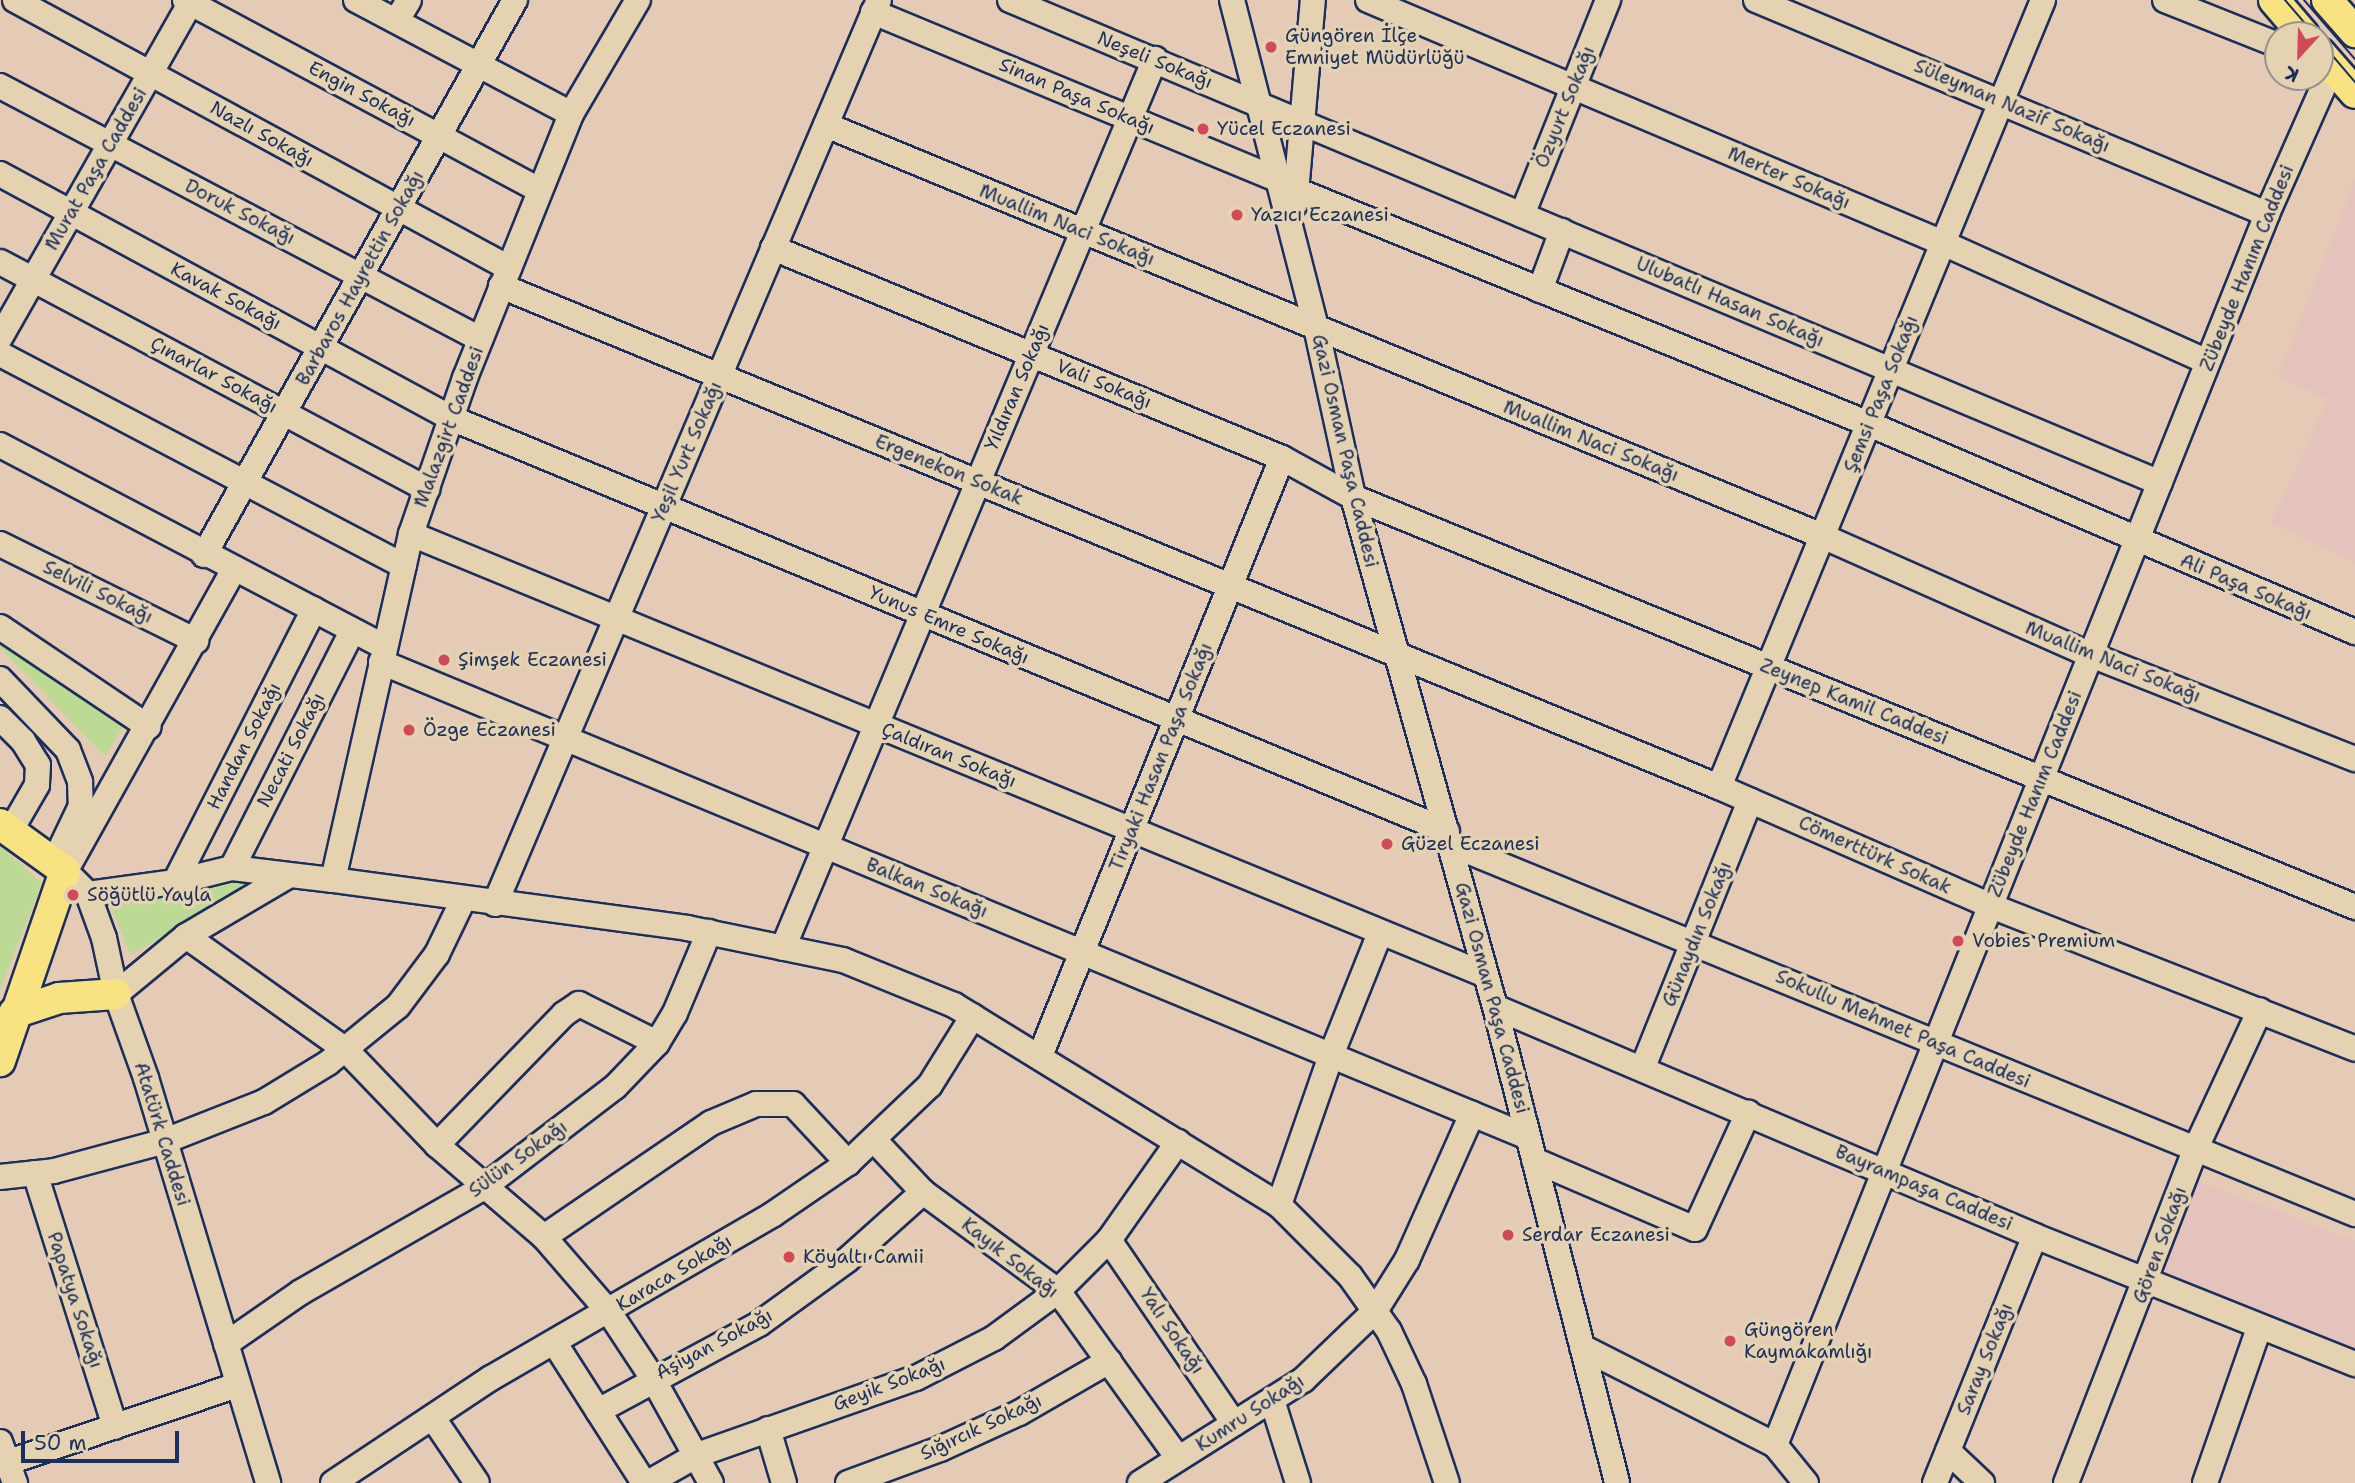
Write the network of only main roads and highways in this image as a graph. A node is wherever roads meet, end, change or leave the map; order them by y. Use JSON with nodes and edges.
{"nodes":[{"id":1,"x":2274,"y":0,"type":"edge"},
{"id":2,"x":2327,"y":0,"type":"edge"},
{"id":3,"x":2292,"y":21,"type":"edge"},
{"id":4,"x":2355,"y":32,"type":"edge"},
{"id":5,"x":2334,"y":71,"type":"edge"},
{"id":6,"x":2355,"y":93,"type":"edge"},
{"id":7,"x":5,"y":827,"type":"edge"},
{"id":8,"x":116,"y":994,"type":"road end"},
{"id":9,"x":14,"y":1013,"type":"junction"},
{"id":10,"x":0,"y":1060,"type":"edge"}],
"edges":[{"from":1,"to":3,"type":"main road"},
{"from":2,"to":4,"type":"main road"},
{"from":5,"to":6,"type":"main road"},
{"from":7,"to":9,"type":"main road","name":"Atatürk Caddesi"},
{"from":8,"to":9,"type":"main road"},
{"from":9,"to":10,"type":"main road"}]}
